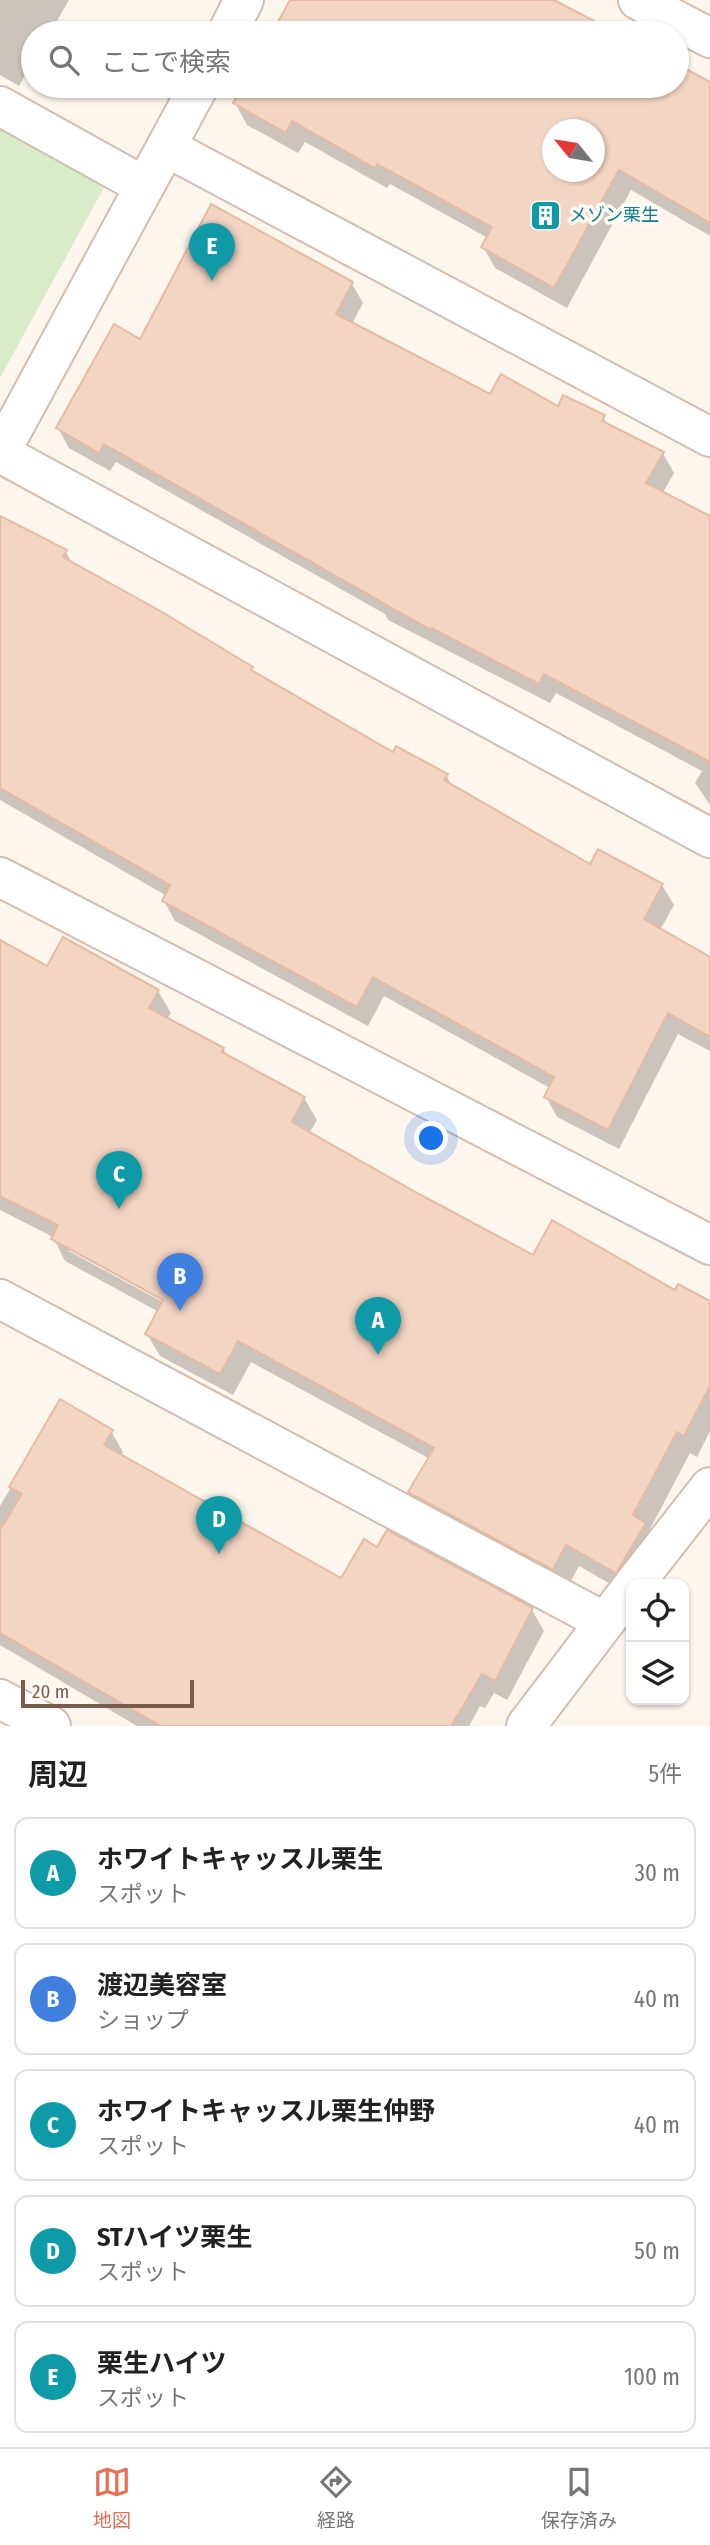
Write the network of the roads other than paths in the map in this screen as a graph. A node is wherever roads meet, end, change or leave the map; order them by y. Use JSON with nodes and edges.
{"nodes":[{"id":1,"x":244,"y":0,"type":"edge"},
{"id":2,"x":639,"y":0,"type":"edge"},
{"id":3,"x":233,"y":21,"type":"edge"},
{"id":4,"x":678,"y":21,"type":"edge"},
{"id":5,"x":689,"y":27,"type":"edge"},
{"id":6,"x":710,"y":38,"type":"edge"},
{"id":7,"x":192,"y":98,"type":"edge"},
{"id":8,"x":0,"y":106,"type":"edge"},
{"id":9,"x":166,"y":146,"type":"junction"},
{"id":10,"x":144,"y":186,"type":"junction"},
{"id":11,"x":710,"y":437,"type":"edge"},
{"id":12,"x":0,"y":453,"type":"edge"},
{"id":13,"x":710,"y":838,"type":"edge"},
{"id":14,"x":0,"y":877,"type":"edge"},
{"id":15,"x":710,"y":1245,"type":"edge"},
{"id":16,"x":0,"y":1299,"type":"edge"},
{"id":17,"x":710,"y":1487,"type":"edge"},
{"id":18,"x":638,"y":1579,"type":"edge"},
{"id":19,"x":626,"y":1595,"type":"edge"},
{"id":20,"x":605,"y":1622,"type":"junction"},
{"id":21,"x":0,"y":1699,"type":"edge"},
{"id":22,"x":51,"y":1726,"type":"edge"},
{"id":23,"x":526,"y":1726,"type":"edge"}],
"edges":[{"from":1,"to":3,"type":"street"},
{"from":2,"to":4,"type":"street"},
{"from":5,"to":6,"type":"street"},
{"from":7,"to":9,"type":"street"},
{"from":8,"to":10,"type":"street"},
{"from":9,"to":10,"type":"street"},
{"from":9,"to":11,"type":"street"},
{"from":10,"to":12,"type":"street"},
{"from":12,"to":13,"type":"street"},
{"from":14,"to":15,"type":"street"},
{"from":16,"to":20,"type":"street"},
{"from":17,"to":18,"type":"street"},
{"from":19,"to":20,"type":"street"},
{"from":20,"to":23,"type":"street"},
{"from":21,"to":22,"type":"street"}]}
